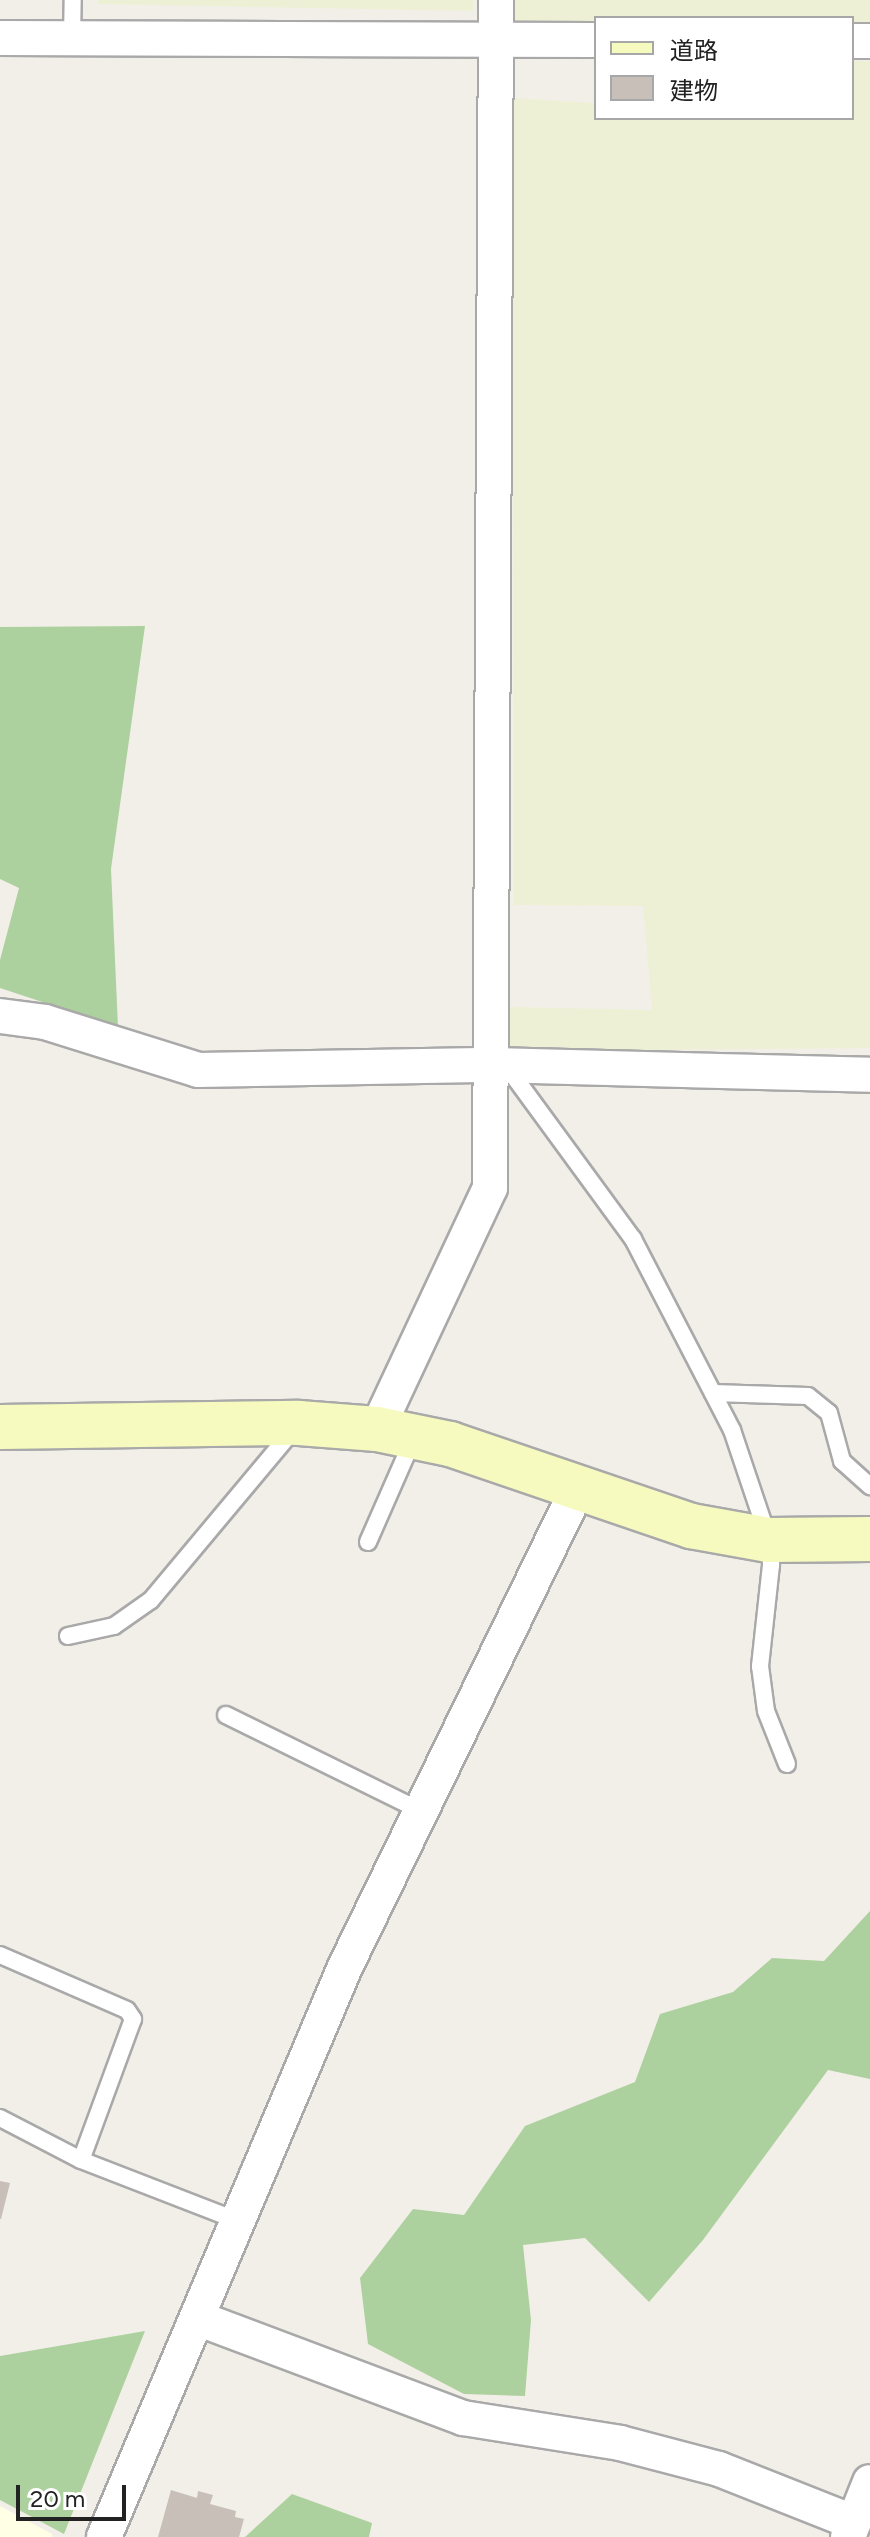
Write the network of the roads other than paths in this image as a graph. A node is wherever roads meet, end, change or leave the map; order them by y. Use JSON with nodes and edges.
{"nodes":[{"id":1,"x":73,"y":0,"type":"edge"},
{"id":2,"x":496,"y":0,"type":"edge"},
{"id":3,"x":0,"y":38,"type":"edge"},
{"id":4,"x":72,"y":39,"type":"junction"},
{"id":5,"x":496,"y":40,"type":"junction"},
{"id":6,"x":594,"y":40,"type":"edge"},
{"id":7,"x":0,"y":1016,"type":"edge"},
{"id":8,"x":500,"y":1065,"type":"junction"},
{"id":9,"x":870,"y":1075,"type":"edge"},
{"id":10,"x":713,"y":1393,"type":"junction"},
{"id":11,"x":299,"y":1423,"type":"junction"},
{"id":12,"x":0,"y":1427,"type":"edge"},
{"id":13,"x":396,"y":1433,"type":"junction"},
{"id":14,"x":579,"y":1486,"type":"junction"},
{"id":15,"x":870,"y":1486,"type":"edge"},
{"id":16,"x":870,"y":1539,"type":"edge"},
{"id":17,"x":769,"y":1540,"type":"junction"},
{"id":18,"x":368,"y":1542,"type":"dead end"},
{"id":19,"x":68,"y":1636,"type":"dead end"},
{"id":20,"x":226,"y":1715,"type":"dead end"},
{"id":21,"x":787,"y":1764,"type":"dead end"},
{"id":22,"x":421,"y":1811,"type":"junction"},
{"id":23,"x":0,"y":1955,"type":"edge"},
{"id":24,"x":0,"y":2118,"type":"edge"},
{"id":25,"x":81,"y":2160,"type":"junction"},
{"id":26,"x":238,"y":2221,"type":"junction"},
{"id":27,"x":197,"y":2318,"type":"junction"},
{"id":28,"x":870,"y":2482,"type":"edge"},
{"id":29,"x":850,"y":2529,"type":"edge"},
{"id":30,"x":104,"y":2537,"type":"edge"}],
"edges":[{"from":1,"to":4,"type":"lane"},
{"from":2,"to":5,"type":"street"},
{"from":3,"to":4,"type":"street"},
{"from":4,"to":5,"type":"street"},
{"from":5,"to":6,"type":"street"},
{"from":5,"to":8,"type":"street"},
{"from":7,"to":8,"type":"street"},
{"from":8,"to":9,"type":"street"},
{"from":8,"to":10,"type":"lane"},
{"from":8,"to":13,"type":"street"},
{"from":10,"to":15,"type":"lane"},
{"from":10,"to":17,"type":"lane"},
{"from":11,"to":12,"type":"main road"},
{"from":11,"to":13,"type":"main road"},
{"from":11,"to":19,"type":"lane"},
{"from":13,"to":14,"type":"main road"},
{"from":13,"to":18,"type":"lane"},
{"from":14,"to":17,"type":"main road"},
{"from":14,"to":22,"type":"street"},
{"from":16,"to":17,"type":"main road"},
{"from":17,"to":21,"type":"lane"},
{"from":20,"to":22,"type":"lane"},
{"from":22,"to":26,"type":"street"},
{"from":23,"to":25,"type":"lane"},
{"from":24,"to":25,"type":"lane"},
{"from":25,"to":26,"type":"lane"},
{"from":26,"to":27,"type":"street"},
{"from":27,"to":29,"type":"street"},
{"from":27,"to":30,"type":"street"},
{"from":28,"to":29,"type":"street"}]}
